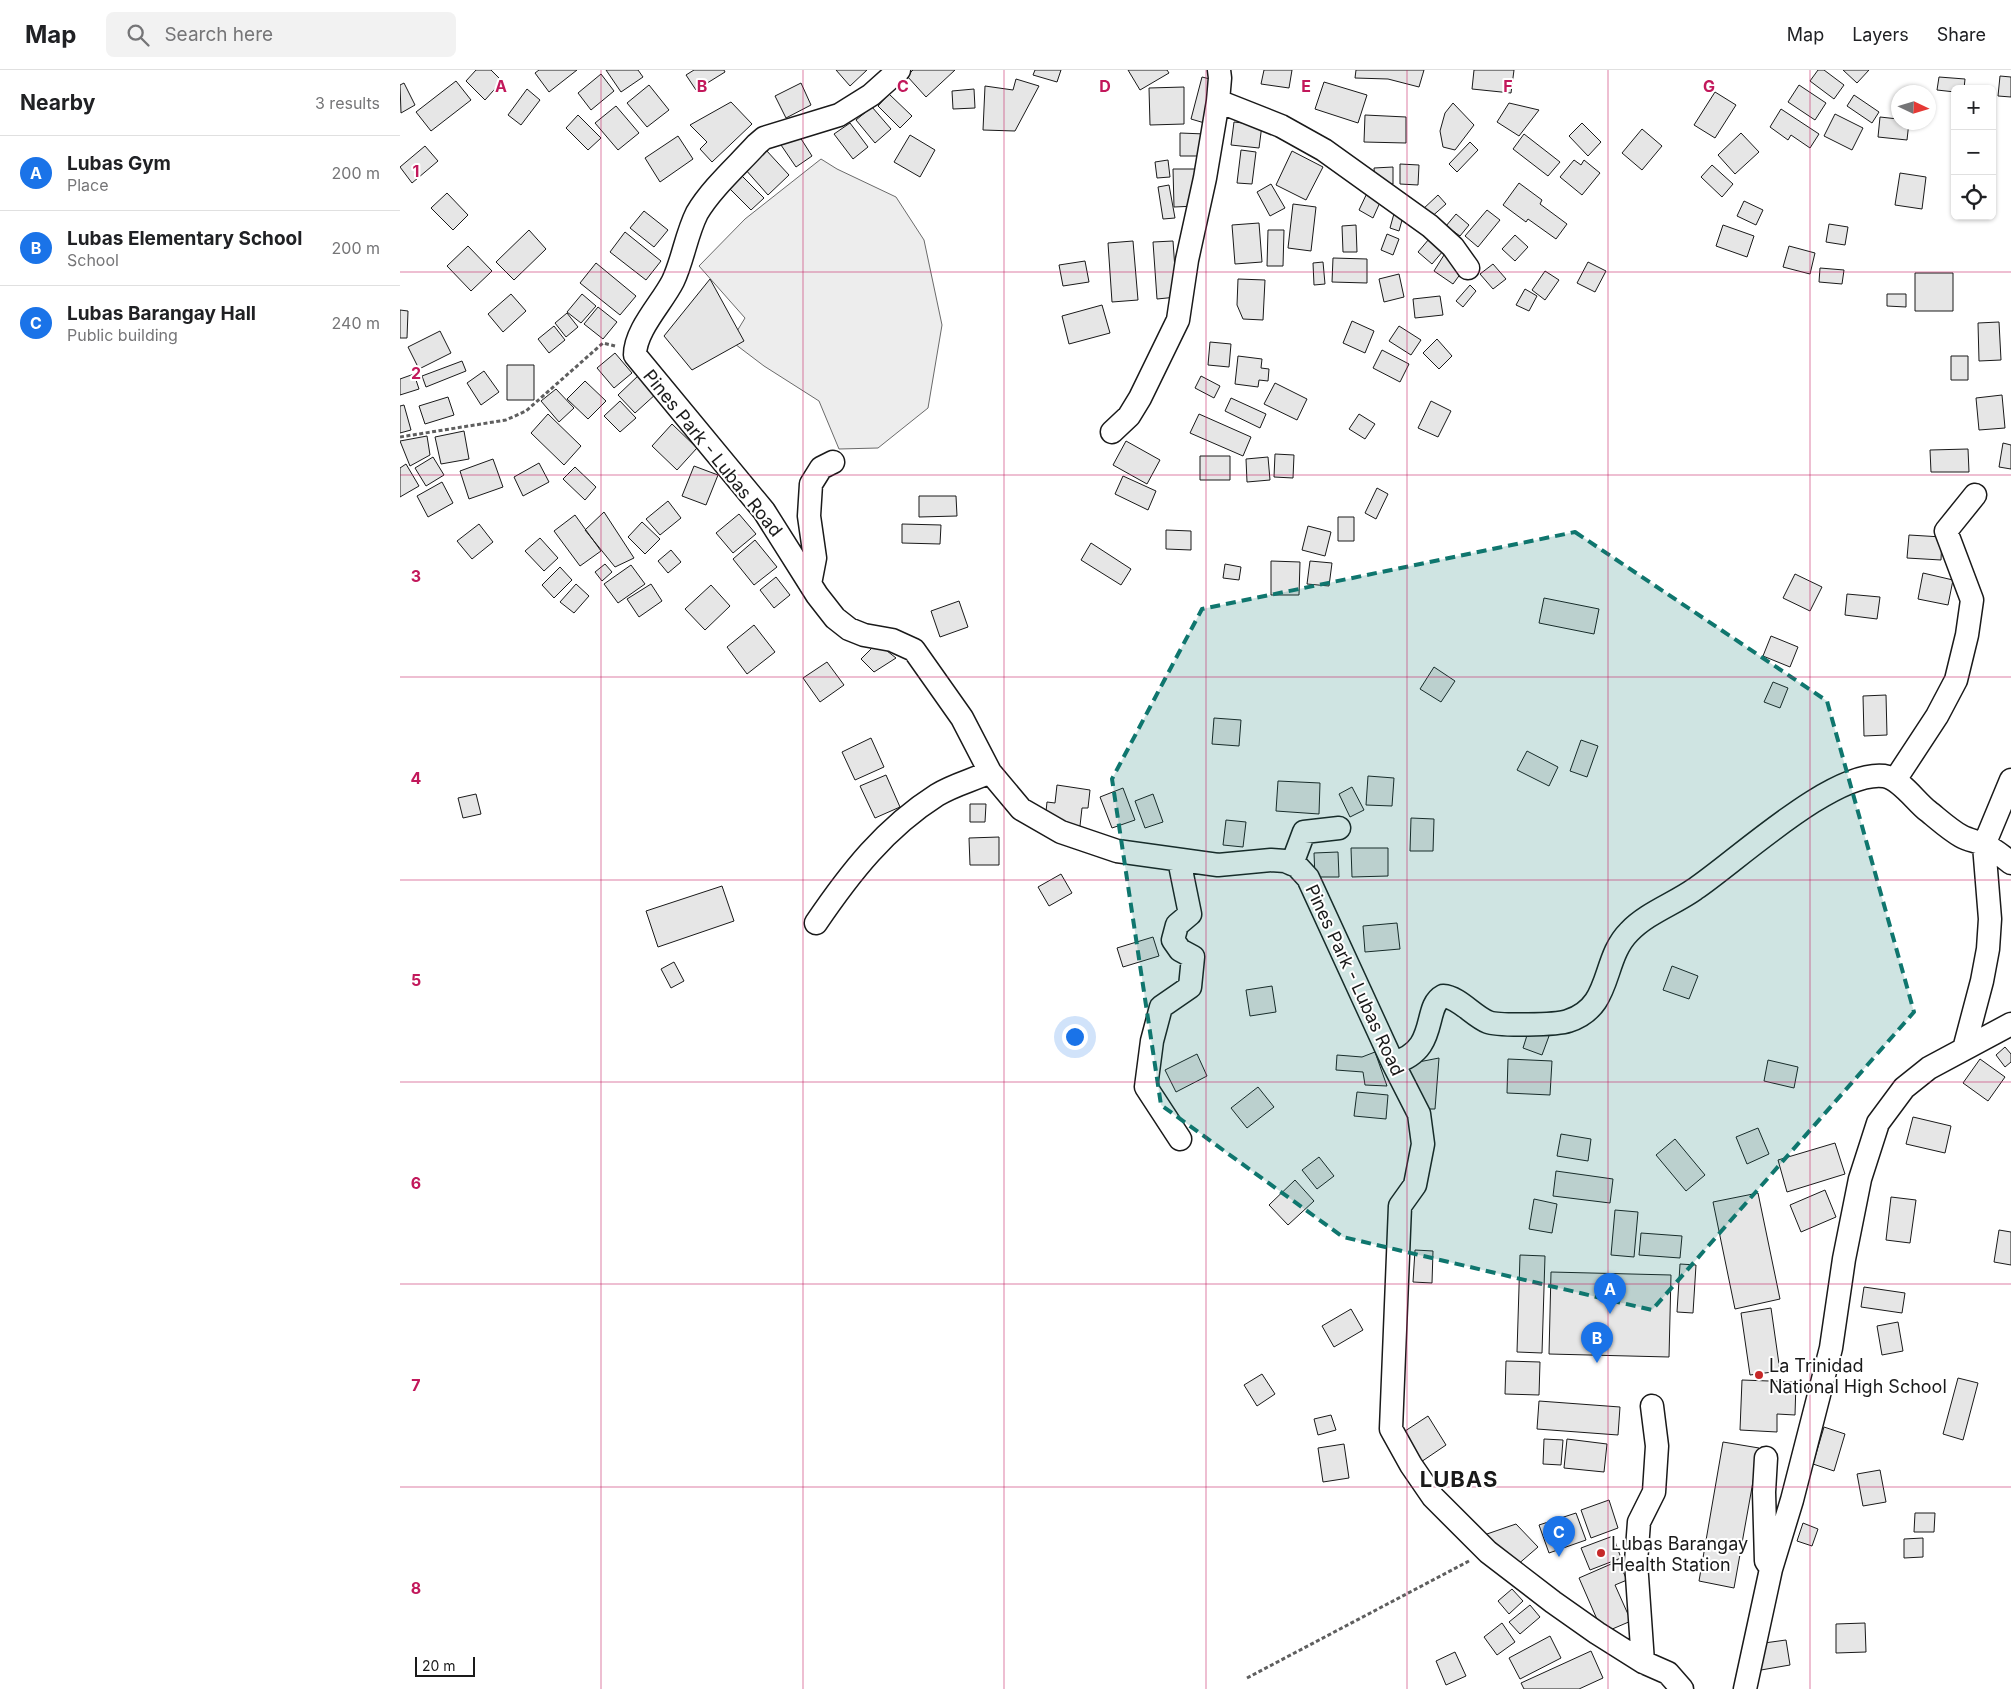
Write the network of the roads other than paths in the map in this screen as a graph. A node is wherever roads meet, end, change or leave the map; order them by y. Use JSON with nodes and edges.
{"nodes":[{"id":1,"x":898,"y":70,"type":"edge"},
{"id":2,"x":1219,"y":70,"type":"edge"},
{"id":3,"x":1218,"y":101,"type":"junction"},
{"id":4,"x":1468,"y":268,"type":"dead end"},
{"id":5,"x":1112,"y":432,"type":"dead end"},
{"id":6,"x":833,"y":462,"type":"dead end"},
{"id":7,"x":1975,"y":495,"type":"dead end"},
{"id":8,"x":810,"y":584,"type":"junction"},
{"id":9,"x":990,"y":772,"type":"junction"},
{"id":10,"x":1895,"y":780,"type":"junction"},
{"id":11,"x":2011,"y":780,"type":"edge"},
{"id":12,"x":1339,"y":828,"type":"dead end"},
{"id":13,"x":1984,"y":844,"type":"junction"},
{"id":14,"x":1179,"y":860,"type":"junction"},
{"id":15,"x":2011,"y":863,"type":"edge"},
{"id":16,"x":1292,"y":864,"type":"junction"},
{"id":17,"x":816,"y":923,"type":"dead end"},
{"id":18,"x":2011,"y":1024,"type":"edge"},
{"id":19,"x":1964,"y":1049,"type":"junction"},
{"id":20,"x":1393,"y":1062,"type":"junction"},
{"id":21,"x":1180,"y":1139,"type":"dead end"},
{"id":22,"x":1652,"y":1406,"type":"dead end"},
{"id":23,"x":1766,"y":1458,"type":"dead end"},
{"id":24,"x":1771,"y":1569,"type":"junction"},
{"id":25,"x":1643,"y":1662,"type":"junction"},
{"id":26,"x":1682,"y":1689,"type":"edge"},
{"id":27,"x":1745,"y":1689,"type":"edge"}],
"edges":[{"from":1,"to":8,"type":"street","name":"Pines Park - Lubas Road"},
{"from":2,"to":3,"type":"street"},
{"from":3,"to":4,"type":"street"},
{"from":3,"to":5,"type":"street"},
{"from":6,"to":8,"type":"street"},
{"from":7,"to":10,"type":"street"},
{"from":8,"to":9,"type":"street","name":"Pines Park - Lubas Road"},
{"from":9,"to":14,"type":"street","name":"Pines Park - Lubas Road"},
{"from":9,"to":17,"type":"street"},
{"from":10,"to":13,"type":"street"},
{"from":10,"to":20,"type":"street"},
{"from":11,"to":13,"type":"street"},
{"from":12,"to":16,"type":"street"},
{"from":13,"to":15,"type":"street"},
{"from":13,"to":19,"type":"street"},
{"from":14,"to":16,"type":"street","name":"Pines Park - Lubas Road"},
{"from":14,"to":21,"type":"street"},
{"from":16,"to":20,"type":"street","name":"Pines Park - Lubas Road"},
{"from":18,"to":19,"type":"street"},
{"from":19,"to":24,"type":"street"},
{"from":20,"to":25,"type":"street","name":"Pines Park - Lubas Road"},
{"from":22,"to":25,"type":"street"},
{"from":23,"to":24,"type":"street"},
{"from":24,"to":27,"type":"street"},
{"from":25,"to":26,"type":"street","name":"Pines Park - Lubas Road"}]}
